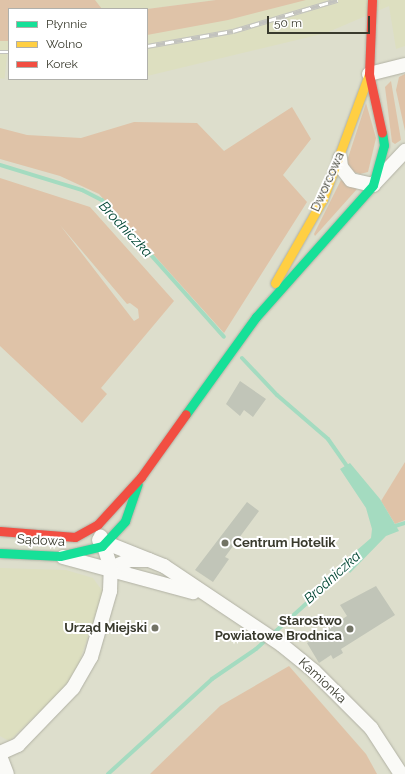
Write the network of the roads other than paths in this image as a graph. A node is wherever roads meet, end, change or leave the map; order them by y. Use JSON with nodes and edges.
{"nodes":[{"id":1,"x":372,"y":0,"type":"edge"},
{"id":2,"x":405,"y":65,"type":"edge"},
{"id":3,"x":369,"y":74,"type":"junction"},
{"id":4,"x":405,"y":151,"type":"edge"},
{"id":5,"x":340,"y":158,"type":"junction"},
{"id":6,"x":373,"y":184,"type":"junction"},
{"id":7,"x":256,"y":317,"type":"junction"},
{"id":8,"x":141,"y":477,"type":"junction"},
{"id":9,"x":103,"y":520,"type":"junction"},
{"id":10,"x":125,"y":521,"type":"junction"},
{"id":11,"x":0,"y":531,"type":"edge"},
{"id":12,"x":75,"y":537,"type":"junction"},
{"id":13,"x":103,"y":542,"type":"junction"},
{"id":14,"x":134,"y":551,"type":"junction"},
{"id":15,"x":0,"y":552,"type":"edge"},
{"id":16,"x":60,"y":556,"type":"junction"},
{"id":17,"x":153,"y":560,"type":"junction"},
{"id":18,"x":111,"y":568,"type":"junction"},
{"id":19,"x":204,"y":595,"type":"junction"},
{"id":20,"x":0,"y":754,"type":"edge"},
{"id":21,"x":7,"y":774,"type":"edge"},
{"id":22,"x":401,"y":774,"type":"edge"}],
"edges":[{"from":1,"to":3,"type":"street"},
{"from":2,"to":3,"type":"street"},
{"from":3,"to":5,"type":"street","name":"Dworcowa"},
{"from":3,"to":6,"type":"street"},
{"from":4,"to":6,"type":"street","name":"Dworcowa"},
{"from":5,"to":6,"type":"street"},
{"from":5,"to":7,"type":"street","name":"Dworcowa"},
{"from":6,"to":7,"type":"street","name":"Dworcowa"},
{"from":7,"to":8,"type":"street","name":"Dworcowa"},
{"from":8,"to":9,"type":"street","name":"Dworcowa"},
{"from":8,"to":10,"type":"street","name":"Dworcowa"},
{"from":9,"to":12,"type":"street","name":"Sądowa"},
{"from":9,"to":13,"type":"street"},
{"from":10,"to":13,"type":"street","name":"Dworcowa"},
{"from":10,"to":14,"type":"street"},
{"from":11,"to":12,"type":"street","name":"Sądowa"},
{"from":12,"to":13,"type":"street","name":"Kamionka"},
{"from":13,"to":14,"type":"street","name":"Kamionka"},
{"from":13,"to":16,"type":"street","name":"Sądowa"},
{"from":13,"to":18,"type":"street"},
{"from":14,"to":17,"type":"street","name":"Kamionka"},
{"from":15,"to":16,"type":"street","name":"Sądowa"},
{"from":16,"to":18,"type":"street","name":"Kamionka"},
{"from":17,"to":18,"type":"street"},
{"from":17,"to":19,"type":"street","name":"Kamionka"},
{"from":18,"to":19,"type":"street","name":"Kamionka"},
{"from":18,"to":20,"type":"street"},
{"from":19,"to":22,"type":"street","name":"Kamionka"},
{"from":20,"to":21,"type":"street"}]}
